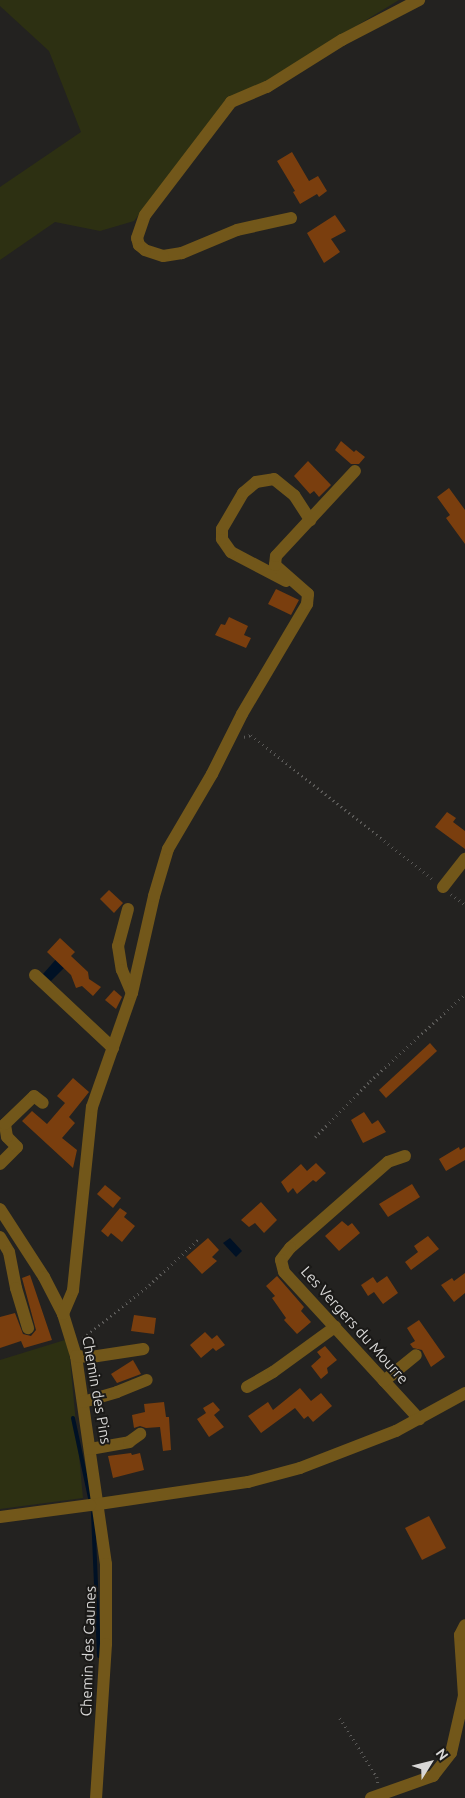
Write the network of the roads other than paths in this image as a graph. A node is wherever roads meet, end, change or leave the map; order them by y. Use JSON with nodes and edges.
{"nodes":[{"id":1,"x":419,"y":0,"type":"edge"},
{"id":2,"x":291,"y":218,"type":"dead end"},
{"id":3,"x":355,"y":471,"type":"dead end"},
{"id":4,"x":310,"y":520,"type":"junction"},
{"id":5,"x":308,"y":599,"type":"junction"},
{"id":6,"x":465,"y":859,"type":"edge"},
{"id":7,"x":443,"y":887,"type":"road end"},
{"id":8,"x":128,"y":909,"type":"dead end"},
{"id":9,"x":35,"y":975,"type":"dead end"},
{"id":10,"x":132,"y":993,"type":"junction"},
{"id":11,"x":113,"y":1048,"type":"junction"},
{"id":12,"x":43,"y":1103,"type":"dead end"},
{"id":13,"x":405,"y":1156,"type":"dead end"},
{"id":14,"x":0,"y":1164,"type":"edge"},
{"id":15,"x":0,"y":1209,"type":"edge"},
{"id":16,"x":0,"y":1237,"type":"edge"},
{"id":17,"x":63,"y":1314,"type":"junction"},
{"id":18,"x":335,"y":1327,"type":"junction"},
{"id":19,"x":28,"y":1328,"type":"dead end"},
{"id":20,"x":143,"y":1349,"type":"dead end"},
{"id":21,"x":74,"y":1350,"type":"junction"},
{"id":22,"x":416,"y":1355,"type":"dead end"},
{"id":23,"x":147,"y":1380,"type":"dead end"},
{"id":24,"x":384,"y":1381,"type":"junction"},
{"id":25,"x":247,"y":1387,"type":"dead end"},
{"id":26,"x":465,"y":1393,"type":"edge"},
{"id":27,"x":83,"y":1402,"type":"junction"},
{"id":28,"x":418,"y":1419,"type":"junction"},
{"id":29,"x":140,"y":1434,"type":"dead end"},
{"id":30,"x":90,"y":1450,"type":"junction"},
{"id":31,"x":94,"y":1505,"type":"junction"},
{"id":32,"x":0,"y":1517,"type":"edge"},
{"id":33,"x":465,"y":1625,"type":"edge"},
{"id":34,"x":376,"y":1796,"type":"edge"},
{"id":35,"x":96,"y":1798,"type":"edge"}],
"edges":[{"from":1,"to":2,"type":"street"},
{"from":3,"to":4,"type":"street"},
{"from":4,"to":5,"type":"street"},
{"from":4,"to":5,"type":"street"},
{"from":5,"to":10,"type":"street"},
{"from":6,"to":7,"type":"street"},
{"from":8,"to":10,"type":"street"},
{"from":9,"to":11,"type":"street"},
{"from":10,"to":11,"type":"street"},
{"from":11,"to":17,"type":"street"},
{"from":12,"to":14,"type":"street"},
{"from":13,"to":18,"type":"street","name":"Les Vergers du Mourre"},
{"from":15,"to":17,"type":"street","name":"Chemin des Pins"},
{"from":16,"to":19,"type":"street"},
{"from":17,"to":21,"type":"street","name":"Chemin des Pins"},
{"from":18,"to":24,"type":"street","name":"Les Vergers du Mourre"},
{"from":18,"to":25,"type":"street"},
{"from":20,"to":21,"type":"street"},
{"from":21,"to":27,"type":"street","name":"Chemin des Pins"},
{"from":22,"to":24,"type":"street"},
{"from":23,"to":27,"type":"street"},
{"from":24,"to":28,"type":"street","name":"Les Vergers du Mourre"},
{"from":26,"to":28,"type":"street"},
{"from":27,"to":30,"type":"street","name":"Chemin des Pins"},
{"from":28,"to":31,"type":"street"},
{"from":29,"to":30,"type":"street"},
{"from":30,"to":31,"type":"street","name":"Chemin des Pins"},
{"from":31,"to":32,"type":"street"},
{"from":31,"to":35,"type":"street","name":"Chemin des Caunes"},
{"from":33,"to":34,"type":"street"}]}
